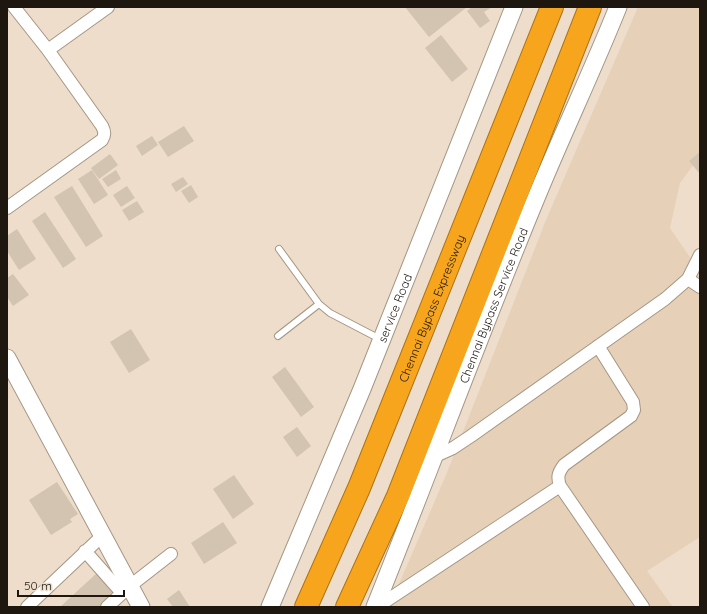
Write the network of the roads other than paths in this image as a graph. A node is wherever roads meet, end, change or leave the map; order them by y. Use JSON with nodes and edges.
{"nodes":[{"id":1,"x":14,"y":7,"type":"edge"},
{"id":2,"x":108,"y":7,"type":"edge"},
{"id":3,"x":514,"y":7,"type":"edge"},
{"id":4,"x":552,"y":7,"type":"edge"},
{"id":5,"x":590,"y":7,"type":"edge"},
{"id":6,"x":618,"y":7,"type":"edge"},
{"id":7,"x":48,"y":50,"type":"junction"},
{"id":8,"x":7,"y":208,"type":"edge"},
{"id":9,"x":279,"y":249,"type":"dead end"},
{"id":10,"x":700,"y":255,"type":"edge"},
{"id":11,"x":688,"y":279,"type":"junction"},
{"id":12,"x":700,"y":287,"type":"edge"},
{"id":13,"x":319,"y":304,"type":"junction"},
{"id":14,"x":278,"y":336,"type":"dead end"},
{"id":15,"x":382,"y":340,"type":"junction"},
{"id":16,"x":598,"y":346,"type":"junction"},
{"id":17,"x":7,"y":358,"type":"edge"},
{"id":18,"x":433,"y":457,"type":"junction"},
{"id":19,"x":560,"y":486,"type":"junction"},
{"id":20,"x":102,"y":536,"type":"junction"},
{"id":21,"x":85,"y":551,"type":"junction"},
{"id":22,"x":171,"y":554,"type":"dead end"},
{"id":23,"x":126,"y":590,"type":"junction"},
{"id":24,"x":27,"y":607,"type":"edge"},
{"id":25,"x":107,"y":607,"type":"edge"},
{"id":26,"x":141,"y":607,"type":"edge"},
{"id":27,"x":270,"y":607,"type":"edge"},
{"id":28,"x":306,"y":607,"type":"edge"},
{"id":29,"x":347,"y":607,"type":"edge"},
{"id":30,"x":376,"y":607,"type":"edge"},
{"id":31,"x":643,"y":607,"type":"edge"}],
"edges":[{"from":1,"to":7,"type":"street"},
{"from":2,"to":7,"type":"street"},
{"from":3,"to":15,"type":"street","name":"service Road"},
{"from":4,"to":28,"type":"highway","name":"Chennai Bypass Expressway"},
{"from":5,"to":29,"type":"highway"},
{"from":6,"to":18,"type":"street","name":"Chennai Bypass Service Road"},
{"from":7,"to":8,"type":"street"},
{"from":9,"to":13,"type":"lane"},
{"from":10,"to":11,"type":"street"},
{"from":11,"to":12,"type":"street"},
{"from":11,"to":16,"type":"street"},
{"from":13,"to":14,"type":"lane"},
{"from":13,"to":15,"type":"lane"},
{"from":15,"to":27,"type":"street","name":"service Road"},
{"from":16,"to":18,"type":"street"},
{"from":16,"to":19,"type":"street"},
{"from":17,"to":20,"type":"street"},
{"from":18,"to":30,"type":"street","name":"Chennai Bypass Service Road"},
{"from":19,"to":30,"type":"street"},
{"from":19,"to":31,"type":"street"},
{"from":20,"to":21,"type":"street"},
{"from":20,"to":23,"type":"street"},
{"from":21,"to":23,"type":"street"},
{"from":21,"to":24,"type":"street"},
{"from":22,"to":23,"type":"street"},
{"from":23,"to":25,"type":"street"},
{"from":23,"to":26,"type":"street"}]}
